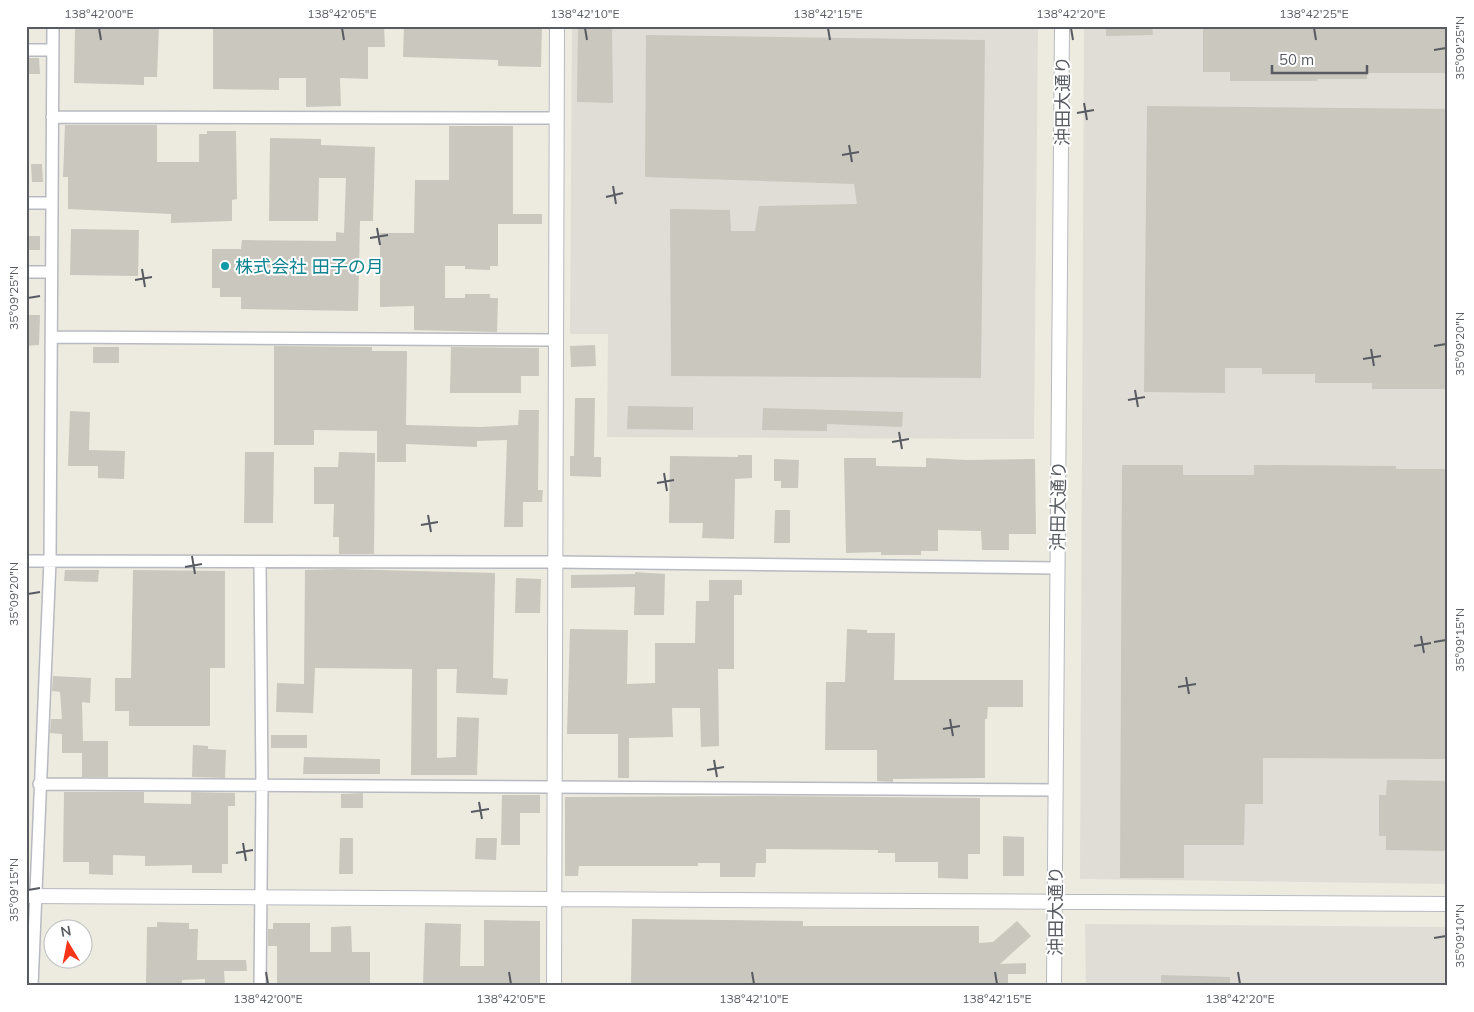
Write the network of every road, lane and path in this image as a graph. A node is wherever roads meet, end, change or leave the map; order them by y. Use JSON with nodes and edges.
{"nodes":[{"id":1,"x":53,"y":26,"type":"edge"},
{"id":2,"x":558,"y":26,"type":"edge"},
{"id":3,"x":1062,"y":26,"type":"edge"},
{"id":4,"x":26,"y":50,"type":"edge"},
{"id":5,"x":52,"y":50,"type":"junction"},
{"id":6,"x":52,"y":117,"type":"junction"},
{"id":7,"x":557,"y":118,"type":"junction"},
{"id":8,"x":26,"y":203,"type":"edge"},
{"id":9,"x":52,"y":203,"type":"junction"},
{"id":10,"x":26,"y":272,"type":"edge"},
{"id":11,"x":50,"y":272,"type":"junction"},
{"id":12,"x":51,"y":337,"type":"junction"},
{"id":13,"x":556,"y":340,"type":"junction"},
{"id":14,"x":26,"y":561,"type":"edge"},
{"id":15,"x":50,"y":561,"type":"junction"},
{"id":16,"x":260,"y":562,"type":"junction"},
{"id":17,"x":556,"y":562,"type":"junction"},
{"id":18,"x":1057,"y":568,"type":"junction"},
{"id":19,"x":39,"y":784,"type":"junction"},
{"id":20,"x":262,"y":786,"type":"junction"},
{"id":21,"x":554,"y":786,"type":"junction"},
{"id":22,"x":1055,"y":790,"type":"junction"},
{"id":23,"x":31,"y":896,"type":"edge"},
{"id":24,"x":261,"y":897,"type":"junction"},
{"id":25,"x":553,"y":898,"type":"junction"},
{"id":26,"x":1054,"y":901,"type":"junction"},
{"id":27,"x":1448,"y":904,"type":"edge"},
{"id":28,"x":32,"y":986,"type":"edge"},
{"id":29,"x":260,"y":986,"type":"edge"},
{"id":30,"x":554,"y":986,"type":"edge"},
{"id":31,"x":1054,"y":986,"type":"edge"}],
"edges":[{"from":1,"to":5,"type":"street"},
{"from":2,"to":7,"type":"street"},
{"from":3,"to":18,"type":"street","name":"沖田大通り"},
{"from":4,"to":5,"type":"street"},
{"from":5,"to":6,"type":"street"},
{"from":6,"to":7,"type":"street"},
{"from":6,"to":9,"type":"street"},
{"from":7,"to":13,"type":"street"},
{"from":8,"to":9,"type":"street"},
{"from":9,"to":11,"type":"street"},
{"from":10,"to":11,"type":"street"},
{"from":11,"to":12,"type":"street"},
{"from":12,"to":13,"type":"street"},
{"from":12,"to":15,"type":"street"},
{"from":13,"to":17,"type":"street"},
{"from":14,"to":15,"type":"street"},
{"from":15,"to":16,"type":"street"},
{"from":15,"to":19,"type":"street"},
{"from":16,"to":17,"type":"street"},
{"from":16,"to":20,"type":"street"},
{"from":17,"to":18,"type":"street"},
{"from":17,"to":21,"type":"street"},
{"from":18,"to":22,"type":"street","name":"沖田大通り"},
{"from":19,"to":20,"type":"street"},
{"from":19,"to":23,"type":"street"},
{"from":20,"to":21,"type":"street"},
{"from":20,"to":24,"type":"street"},
{"from":21,"to":22,"type":"street"},
{"from":21,"to":25,"type":"street"},
{"from":22,"to":26,"type":"street","name":"沖田大通り"},
{"from":23,"to":24,"type":"street"},
{"from":23,"to":28,"type":"street"},
{"from":24,"to":25,"type":"street"},
{"from":24,"to":29,"type":"street"},
{"from":25,"to":26,"type":"street"},
{"from":25,"to":30,"type":"street"},
{"from":26,"to":27,"type":"street"},
{"from":26,"to":31,"type":"street","name":"沖田大通り"}]}
